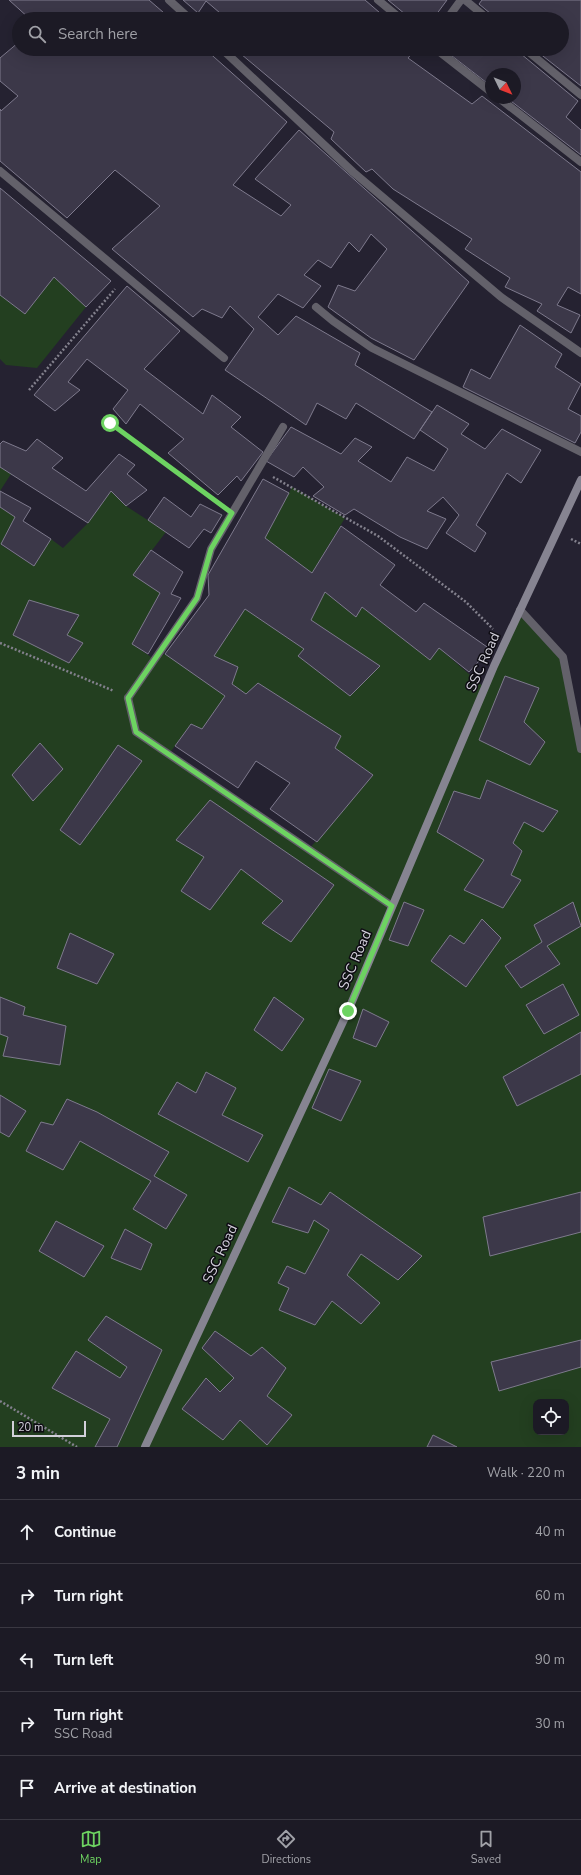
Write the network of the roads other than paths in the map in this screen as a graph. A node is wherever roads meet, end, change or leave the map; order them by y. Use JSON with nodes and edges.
{"nodes":[{"id":1,"x":169,"y":0,"type":"edge"},
{"id":2,"x":378,"y":0,"type":"edge"},
{"id":3,"x":461,"y":0,"type":"edge"},
{"id":4,"x":465,"y":0,"type":"edge"},
{"id":5,"x":182,"y":12,"type":"edge"},
{"id":6,"x":393,"y":12,"type":"edge"},
{"id":7,"x":452,"y":12,"type":"edge"},
{"id":8,"x":480,"y":12,"type":"edge"},
{"id":9,"x":229,"y":56,"type":"edge"},
{"id":10,"x":445,"y":56,"type":"edge"},
{"id":11,"x":534,"y":56,"type":"edge"},
{"id":12,"x":485,"y":87,"type":"edge"},
{"id":13,"x":581,"y":95,"type":"edge"},
{"id":14,"x":507,"y":104,"type":"edge"},
{"id":15,"x":581,"y":162,"type":"edge"},
{"id":16,"x":0,"y":171,"type":"edge"},
{"id":17,"x":316,"y":307,"type":"dead end"},
{"id":18,"x":581,"y":353,"type":"edge"},
{"id":19,"x":224,"y":358,"type":"dead end"},
{"id":20,"x":283,"y":427,"type":"dead end"},
{"id":21,"x":581,"y":452,"type":"edge"},
{"id":22,"x":581,"y":480,"type":"edge"},
{"id":23,"x":520,"y":610,"type":"junction"},
{"id":24,"x":581,"y":749,"type":"edge"},
{"id":25,"x":392,"y":906,"type":"junction"},
{"id":26,"x":144,"y":1447,"type":"edge"}],
"edges":[{"from":1,"to":5,"type":"street"},
{"from":2,"to":6,"type":"street"},
{"from":3,"to":7,"type":"street"},
{"from":4,"to":8,"type":"street"},
{"from":9,"to":18,"type":"street"},
{"from":10,"to":12,"type":"street"},
{"from":11,"to":13,"type":"street"},
{"from":14,"to":15,"type":"street"},
{"from":16,"to":19,"type":"street"},
{"from":17,"to":21,"type":"street"},
{"from":20,"to":25,"type":"street"},
{"from":22,"to":23,"type":"street","name":"SSC Road"},
{"from":23,"to":24,"type":"street"},
{"from":23,"to":25,"type":"street","name":"SSC Road"},
{"from":25,"to":26,"type":"street","name":"SSC Road"}]}
